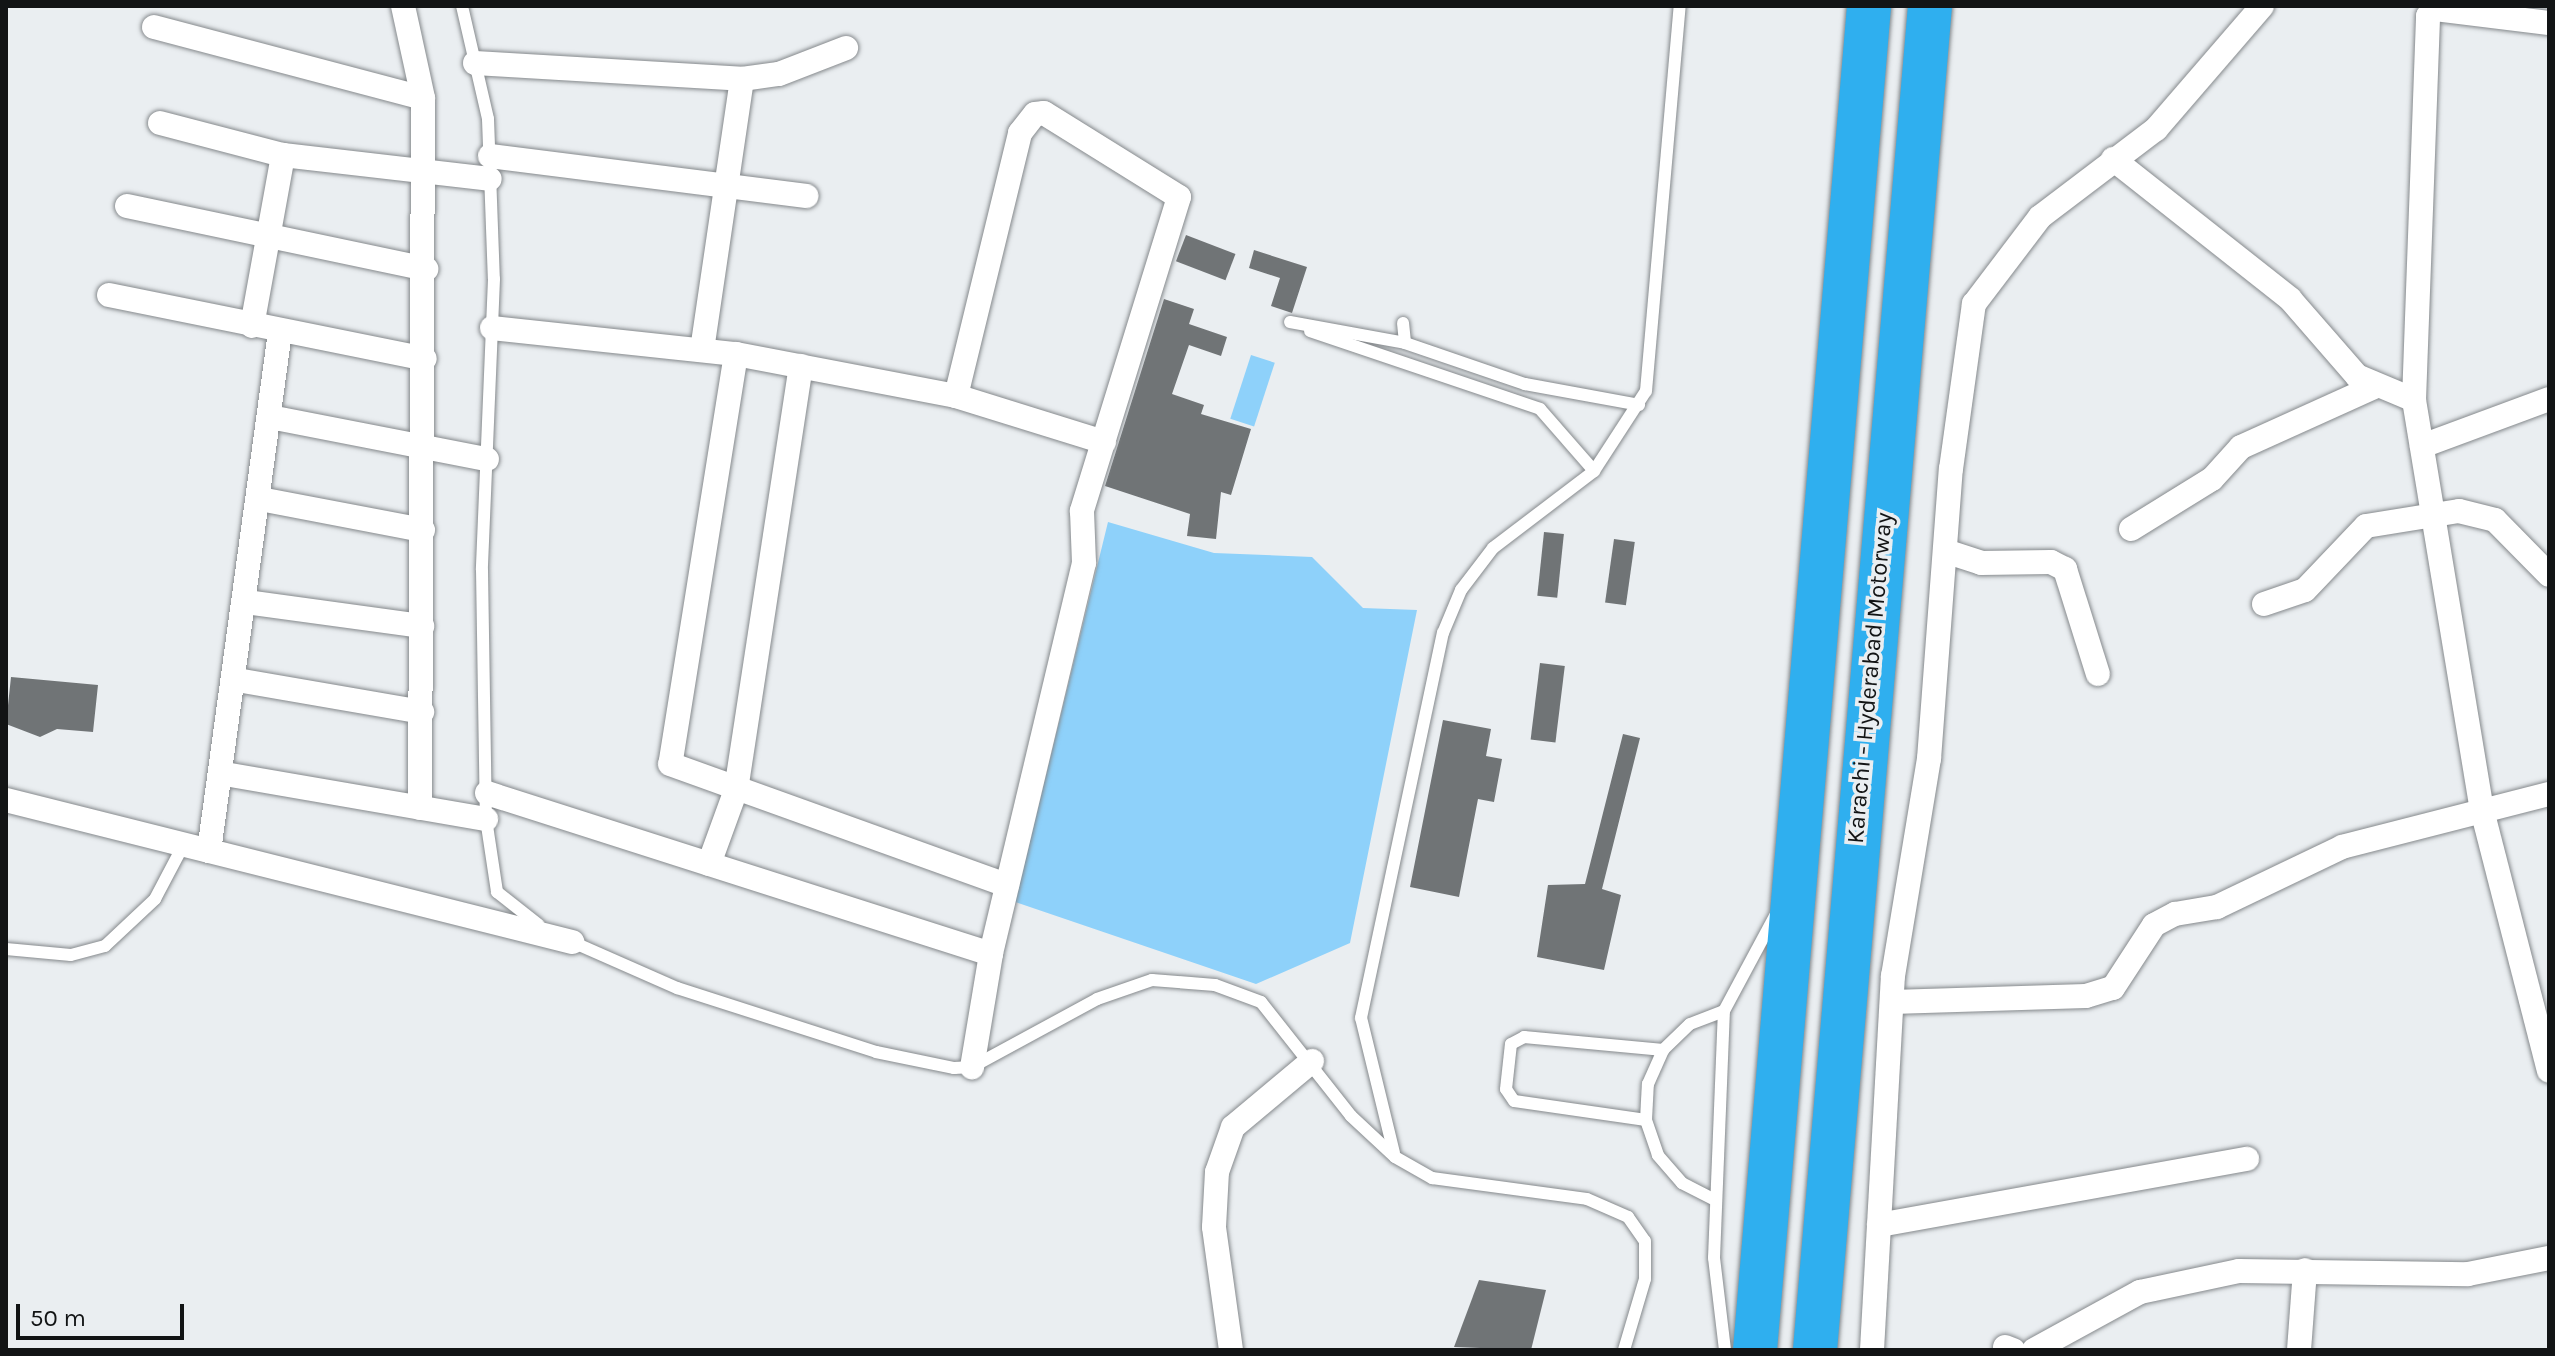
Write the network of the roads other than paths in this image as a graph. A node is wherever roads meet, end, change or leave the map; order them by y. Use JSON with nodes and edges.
{"nodes":[{"id":1,"x":403,"y":6,"type":"edge"},
{"id":2,"x":462,"y":6,"type":"edge"},
{"id":3,"x":1680,"y":6,"type":"edge"},
{"id":4,"x":1869,"y":6,"type":"edge"},
{"id":5,"x":1930,"y":6,"type":"edge"},
{"id":6,"x":2262,"y":6,"type":"edge"},
{"id":7,"x":2549,"y":23,"type":"edge"},
{"id":8,"x":154,"y":27,"type":"dead end"},
{"id":9,"x":846,"y":48,"type":"dead end"},
{"id":10,"x":475,"y":63,"type":"junction"},
{"id":11,"x":742,"y":79,"type":"junction"},
{"id":12,"x":423,"y":98,"type":"junction"},
{"id":13,"x":160,"y":123,"type":"dead end"},
{"id":14,"x":283,"y":155,"type":"junction"},
{"id":15,"x":2113,"y":159,"type":"junction"},
{"id":16,"x":490,"y":168,"type":"junction"},
{"id":17,"x":424,"y":177,"type":"junction"},
{"id":18,"x":726,"y":188,"type":"junction"},
{"id":19,"x":806,"y":196,"type":"dead end"},
{"id":20,"x":127,"y":206,"type":"dead end"},
{"id":21,"x":268,"y":235,"type":"junction"},
{"id":22,"x":426,"y":269,"type":"junction"},
{"id":23,"x":109,"y":295,"type":"dead end"},
{"id":24,"x":1403,"y":323,"type":"dead end"},
{"id":25,"x":252,"y":326,"type":"junction"},
{"id":26,"x":492,"y":328,"type":"junction"},
{"id":27,"x":280,"y":332,"type":"junction"},
{"id":28,"x":1405,"y":343,"type":"junction"},
{"id":29,"x":702,"y":350,"type":"junction"},
{"id":30,"x":736,"y":354,"type":"junction"},
{"id":31,"x":425,"y":359,"type":"junction"},
{"id":32,"x":801,"y":366,"type":"junction"},
{"id":33,"x":2374,"y":387,"type":"junction"},
{"id":34,"x":956,"y":396,"type":"junction"},
{"id":35,"x":2549,"y":399,"type":"edge"},
{"id":36,"x":2414,"y":400,"type":"junction"},
{"id":37,"x":1639,"y":405,"type":"junction"},
{"id":38,"x":270,"y":417,"type":"junction"},
{"id":39,"x":1104,"y":442,"type":"junction"},
{"id":40,"x":2422,"y":446,"type":"junction"},
{"id":41,"x":424,"y":448,"type":"junction"},
{"id":42,"x":487,"y":459,"type":"junction"},
{"id":43,"x":1594,"y":471,"type":"junction"},
{"id":44,"x":260,"y":499,"type":"junction"},
{"id":45,"x":2431,"y":516,"type":"junction"},
{"id":46,"x":2131,"y":529,"type":"dead end"},
{"id":47,"x":423,"y":530,"type":"junction"},
{"id":48,"x":1945,"y":551,"type":"junction"},
{"id":49,"x":2549,"y":575,"type":"edge"},
{"id":50,"x":246,"y":602,"type":"junction"},
{"id":51,"x":2264,"y":604,"type":"dead end"},
{"id":52,"x":422,"y":626,"type":"junction"},
{"id":53,"x":2098,"y":674,"type":"dead end"},
{"id":54,"x":237,"y":680,"type":"junction"},
{"id":55,"x":422,"y":712,"type":"junction"},
{"id":56,"x":225,"y":774,"type":"junction"},
{"id":57,"x":736,"y":790,"type":"junction"},
{"id":58,"x":487,"y":793,"type":"junction"},
{"id":59,"x":2549,"y":794,"type":"edge"},
{"id":60,"x":6,"y":800,"type":"edge"},
{"id":61,"x":420,"y":808,"type":"junction"},
{"id":62,"x":2482,"y":810,"type":"junction"},
{"id":63,"x":486,"y":819,"type":"junction"},
{"id":64,"x":184,"y":844,"type":"junction"},
{"id":65,"x":209,"y":851,"type":"junction"},
{"id":66,"x":709,"y":864,"type":"junction"},
{"id":67,"x":1794,"y":884,"type":"junction"},
{"id":68,"x":1007,"y":885,"type":"junction"},
{"id":69,"x":572,"y":942,"type":"junction"},
{"id":70,"x":6,"y":949,"type":"edge"},
{"id":71,"x":991,"y":954,"type":"junction"},
{"id":72,"x":1892,"y":1002,"type":"junction"},
{"id":73,"x":1724,"y":1011,"type":"junction"},
{"id":74,"x":1663,"y":1050,"type":"junction"},
{"id":75,"x":1312,"y":1061,"type":"junction"},
{"id":76,"x":972,"y":1067,"type":"junction"},
{"id":77,"x":2549,"y":1071,"type":"edge"},
{"id":78,"x":1646,"y":1120,"type":"junction"},
{"id":79,"x":1395,"y":1157,"type":"junction"},
{"id":80,"x":2247,"y":1159,"type":"dead end"},
{"id":81,"x":1715,"y":1200,"type":"junction"},
{"id":82,"x":1879,"y":1225,"type":"junction"},
{"id":83,"x":2549,"y":1258,"type":"edge"},
{"id":84,"x":2305,"y":1270,"type":"junction"},
{"id":85,"x":1231,"y":1350,"type":"edge"},
{"id":86,"x":1624,"y":1350,"type":"edge"},
{"id":87,"x":1725,"y":1350,"type":"edge"},
{"id":88,"x":1755,"y":1350,"type":"edge"},
{"id":89,"x":1815,"y":1350,"type":"edge"},
{"id":90,"x":1872,"y":1350,"type":"edge"},
{"id":91,"x":2034,"y":1350,"type":"edge"},
{"id":92,"x":2299,"y":1350,"type":"edge"}],
"edges":[{"from":1,"to":12,"type":"street"},
{"from":2,"to":10,"type":"lane"},
{"from":3,"to":37,"type":"lane"},
{"from":4,"to":67,"type":"highway"},
{"from":5,"to":89,"type":"highway","name":"Karachi - Hyderabad Motorway"},
{"from":6,"to":15,"type":"street"},
{"from":7,"to":36,"type":"street"},
{"from":8,"to":12,"type":"street"},
{"from":9,"to":11,"type":"street"},
{"from":10,"to":11,"type":"street"},
{"from":10,"to":16,"type":"lane"},
{"from":11,"to":18,"type":"street"},
{"from":12,"to":17,"type":"street"},
{"from":13,"to":14,"type":"street"},
{"from":14,"to":17,"type":"street"},
{"from":14,"to":21,"type":"street"},
{"from":15,"to":33,"type":"street"},
{"from":15,"to":48,"type":"street"},
{"from":16,"to":17,"type":"street"},
{"from":16,"to":18,"type":"street"},
{"from":16,"to":26,"type":"lane"},
{"from":17,"to":22,"type":"street"},
{"from":18,"to":19,"type":"street"},
{"from":18,"to":29,"type":"street"},
{"from":20,"to":21,"type":"street"},
{"from":21,"to":22,"type":"street"},
{"from":21,"to":25,"type":"street"},
{"from":22,"to":31,"type":"street"},
{"from":23,"to":25,"type":"street"},
{"from":24,"to":28,"type":"lane"},
{"from":25,"to":27,"type":"street"},
{"from":26,"to":29,"type":"street"},
{"from":26,"to":42,"type":"lane"},
{"from":27,"to":31,"type":"street"},
{"from":27,"to":38,"type":"street"},
{"from":28,"to":37,"type":"lane"},
{"from":28,"to":43,"type":"lane"},
{"from":29,"to":30,"type":"street"},
{"from":30,"to":32,"type":"street"},
{"from":30,"to":57,"type":"street"},
{"from":31,"to":41,"type":"street"},
{"from":32,"to":34,"type":"street"},
{"from":32,"to":57,"type":"street"},
{"from":33,"to":36,"type":"street"},
{"from":33,"to":46,"type":"street"},
{"from":34,"to":39,"type":"street"},
{"from":34,"to":39,"type":"street"},
{"from":35,"to":40,"type":"street"},
{"from":36,"to":40,"type":"street"},
{"from":37,"to":43,"type":"lane"},
{"from":38,"to":41,"type":"street"},
{"from":38,"to":44,"type":"street"},
{"from":39,"to":68,"type":"street"},
{"from":40,"to":45,"type":"street"},
{"from":41,"to":42,"type":"street"},
{"from":41,"to":47,"type":"street"},
{"from":42,"to":58,"type":"lane"},
{"from":43,"to":79,"type":"lane"},
{"from":44,"to":47,"type":"street"},
{"from":44,"to":50,"type":"street"},
{"from":45,"to":49,"type":"street"},
{"from":45,"to":51,"type":"street"},
{"from":45,"to":62,"type":"street"},
{"from":47,"to":52,"type":"street"},
{"from":48,"to":53,"type":"street"},
{"from":48,"to":72,"type":"street"},
{"from":50,"to":52,"type":"street"},
{"from":50,"to":54,"type":"street"},
{"from":52,"to":55,"type":"street"},
{"from":54,"to":55,"type":"street"},
{"from":54,"to":56,"type":"street"},
{"from":55,"to":61,"type":"street"},
{"from":56,"to":61,"type":"street"},
{"from":56,"to":65,"type":"street"},
{"from":57,"to":66,"type":"street"},
{"from":57,"to":68,"type":"street"},
{"from":58,"to":63,"type":"lane"},
{"from":58,"to":66,"type":"street"},
{"from":59,"to":62,"type":"street"},
{"from":60,"to":64,"type":"street"},
{"from":61,"to":63,"type":"street"},
{"from":62,"to":72,"type":"street"},
{"from":62,"to":77,"type":"street"},
{"from":63,"to":69,"type":"lane"},
{"from":64,"to":65,"type":"street"},
{"from":64,"to":70,"type":"lane"},
{"from":65,"to":69,"type":"street"},
{"from":66,"to":71,"type":"street"},
{"from":67,"to":73,"type":"lane"},
{"from":67,"to":88,"type":"highway"},
{"from":68,"to":71,"type":"street"},
{"from":69,"to":76,"type":"lane"},
{"from":71,"to":76,"type":"street"},
{"from":72,"to":82,"type":"street"},
{"from":73,"to":74,"type":"lane"},
{"from":73,"to":81,"type":"lane"},
{"from":74,"to":78,"type":"lane"},
{"from":74,"to":78,"type":"lane"},
{"from":75,"to":76,"type":"lane"},
{"from":75,"to":79,"type":"lane"},
{"from":75,"to":85,"type":"street"},
{"from":78,"to":81,"type":"lane"},
{"from":79,"to":86,"type":"lane"},
{"from":80,"to":82,"type":"street"},
{"from":81,"to":87,"type":"lane"},
{"from":82,"to":90,"type":"street"},
{"from":83,"to":84,"type":"street"},
{"from":84,"to":91,"type":"street"},
{"from":84,"to":92,"type":"street"}]}
